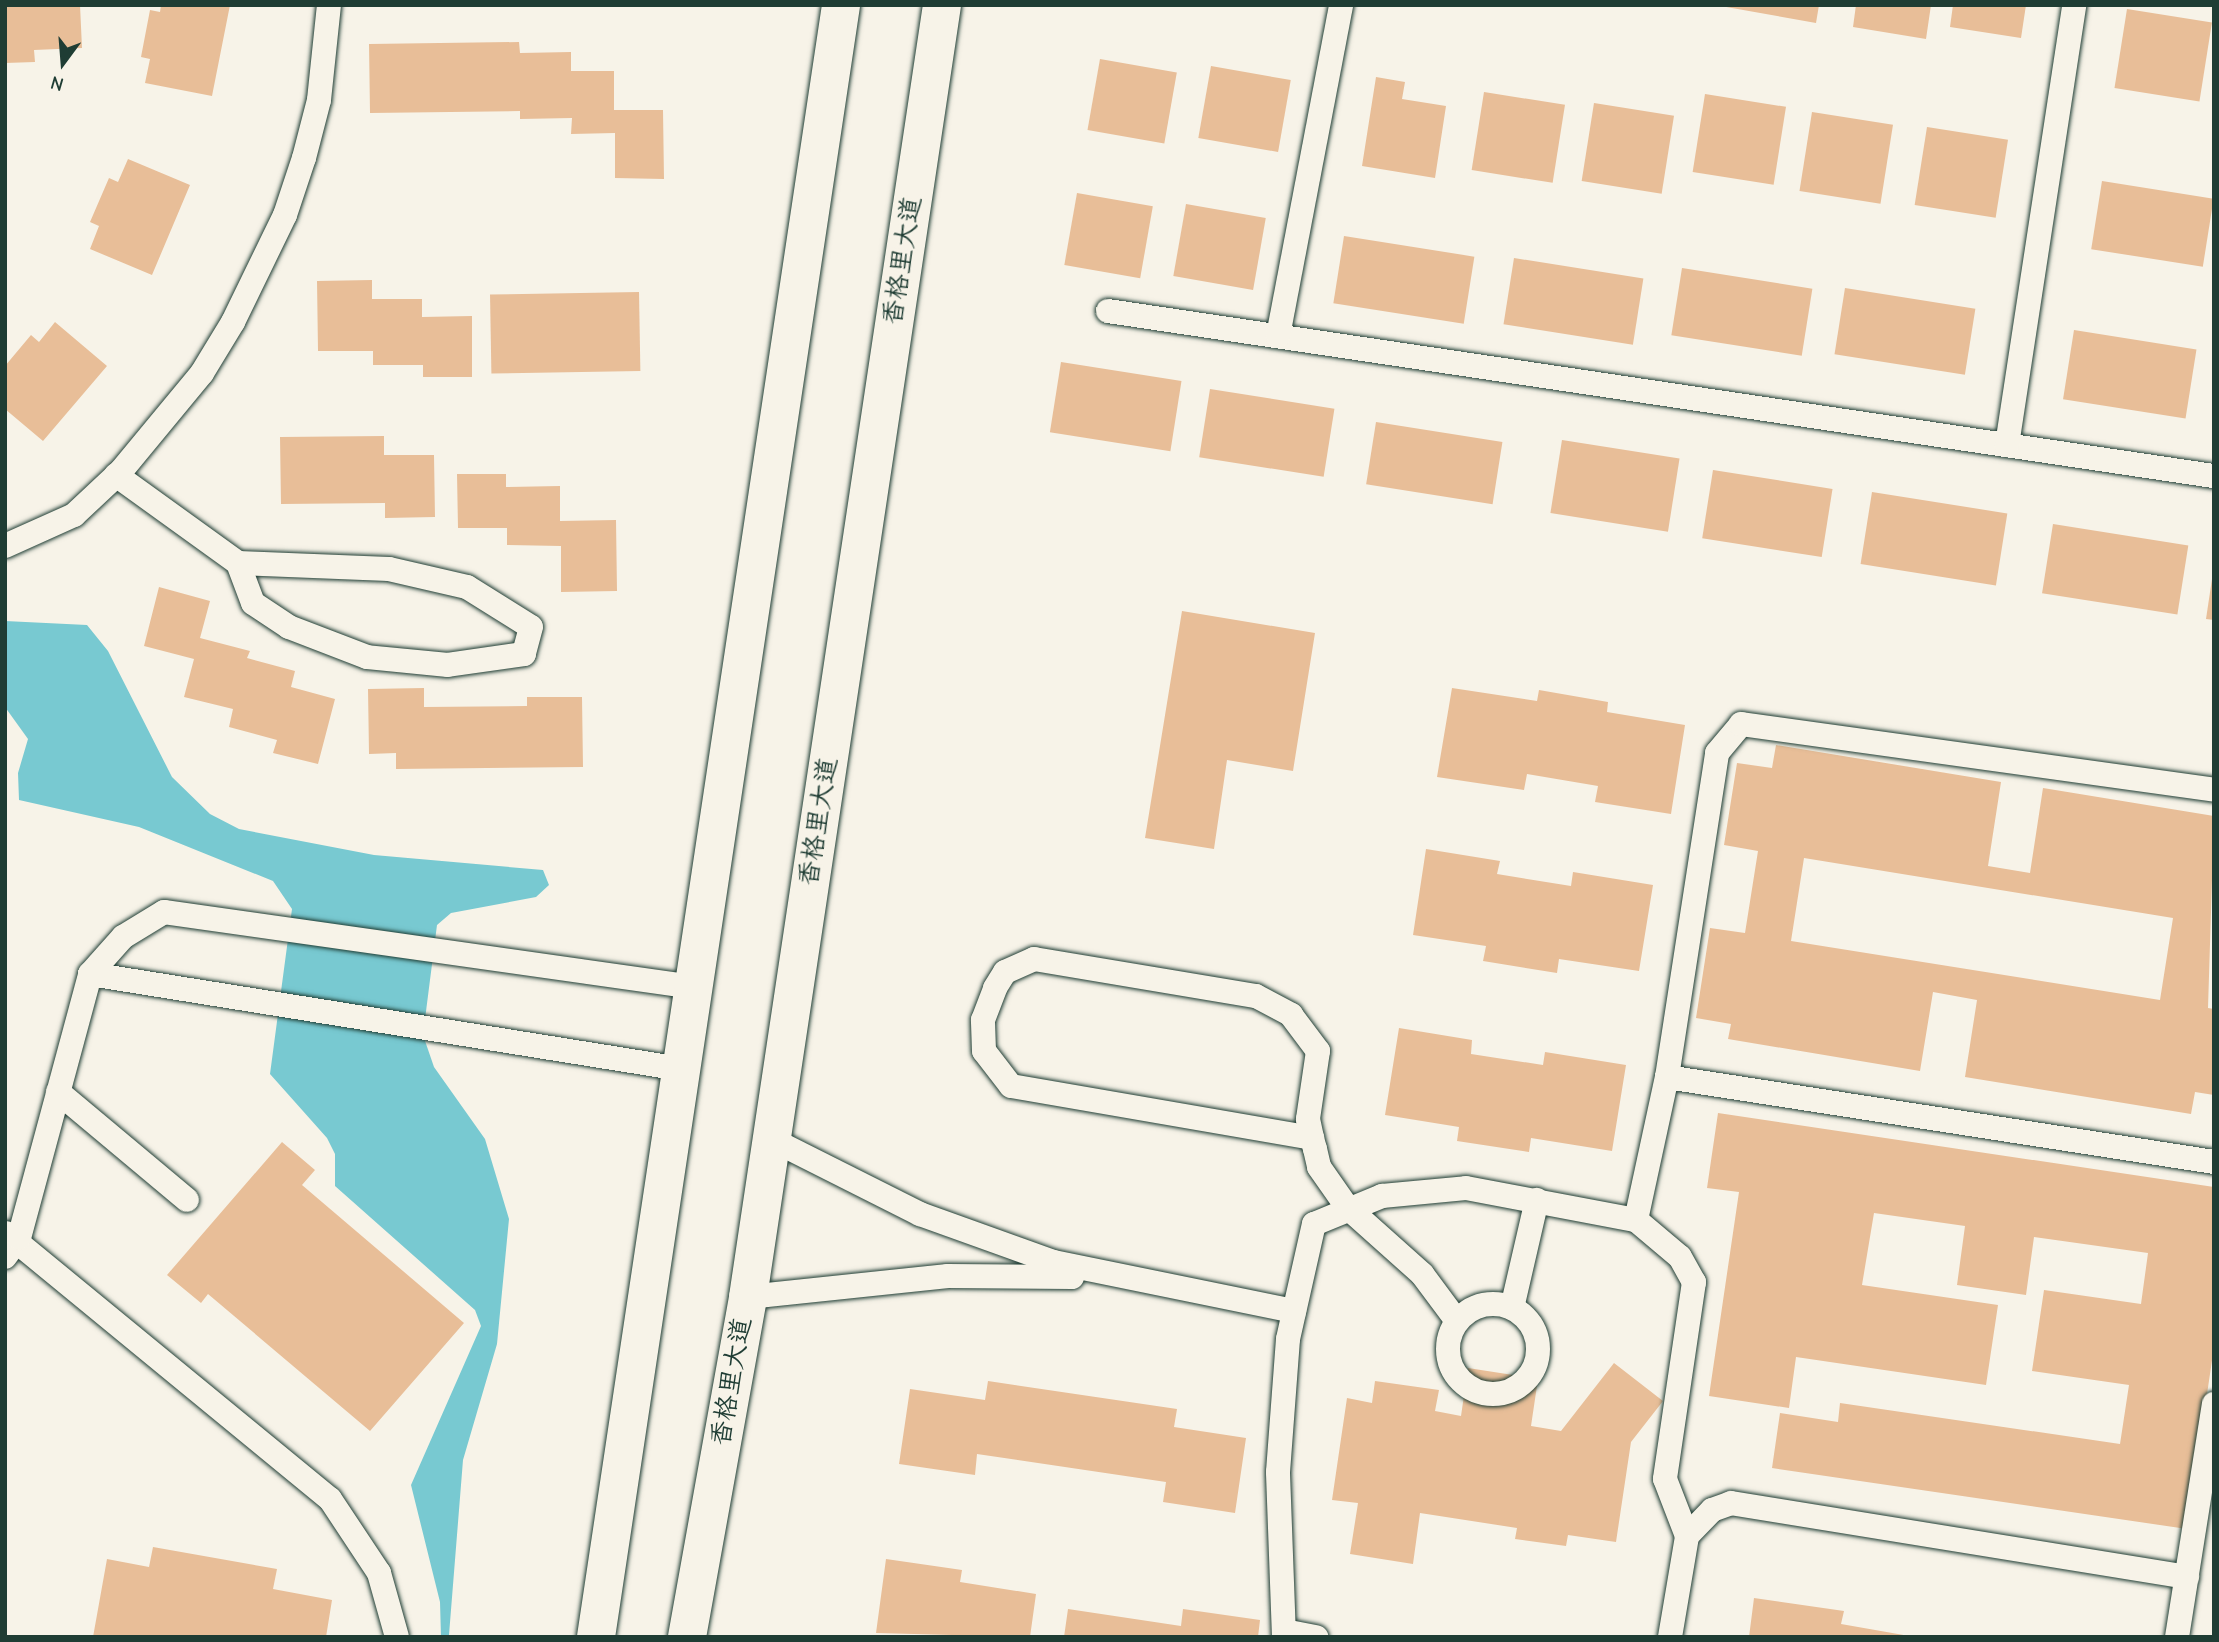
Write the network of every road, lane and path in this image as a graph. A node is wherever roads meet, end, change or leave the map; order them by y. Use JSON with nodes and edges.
{"nodes":[{"id":1,"x":329,"y":5,"type":"edge"},
{"id":2,"x":841,"y":5,"type":"edge"},
{"id":3,"x":942,"y":5,"type":"edge"},
{"id":4,"x":1341,"y":5,"type":"edge"},
{"id":5,"x":2074,"y":5,"type":"edge"},
{"id":6,"x":1108,"y":310,"type":"dead end"},
{"id":7,"x":1278,"y":336,"type":"junction"},
{"id":8,"x":2007,"y":445,"type":"junction"},
{"id":9,"x":116,"y":475,"type":"junction"},
{"id":10,"x":2214,"y":476,"type":"edge"},
{"id":11,"x":5,"y":546,"type":"edge"},
{"id":12,"x":238,"y":563,"type":"junction"},
{"id":13,"x":2214,"y":790,"type":"edge"},
{"id":14,"x":90,"y":974,"type":"junction"},
{"id":15,"x":693,"y":987,"type":"junction"},
{"id":16,"x":681,"y":1069,"type":"junction"},
{"id":17,"x":1667,"y":1077,"type":"junction"},
{"id":18,"x":58,"y":1092,"type":"junction"},
{"id":19,"x":1312,"y":1138,"type":"junction"},
{"id":20,"x":771,"y":1139,"type":"junction"},
{"id":21,"x":2214,"y":1162,"type":"edge"},
{"id":22,"x":187,"y":1200,"type":"dead end"},
{"id":23,"x":1537,"y":1200,"type":"junction"},
{"id":24,"x":1347,"y":1207,"type":"junction"},
{"id":25,"x":1636,"y":1220,"type":"junction"},
{"id":26,"x":10,"y":1243,"type":"edge"},
{"id":27,"x":1122,"y":1280,"type":"junction"},
{"id":28,"x":748,"y":1297,"type":"junction"},
{"id":29,"x":1512,"y":1308,"type":"junction"},
{"id":30,"x":1294,"y":1311,"type":"junction"},
{"id":31,"x":1457,"y":1321,"type":"junction"},
{"id":32,"x":2214,"y":1404,"type":"edge"},
{"id":33,"x":1687,"y":1536,"type":"junction"},
{"id":34,"x":2187,"y":1577,"type":"junction"},
{"id":35,"x":1284,"y":1634,"type":"edge"},
{"id":36,"x":397,"y":1637,"type":"edge"},
{"id":37,"x":596,"y":1637,"type":"edge"},
{"id":38,"x":687,"y":1637,"type":"edge"},
{"id":39,"x":1316,"y":1637,"type":"edge"},
{"id":40,"x":1670,"y":1637,"type":"edge"},
{"id":41,"x":2177,"y":1637,"type":"edge"}],
"edges":[{"from":1,"to":9,"type":"lane"},
{"from":2,"to":15,"type":"main road"},
{"from":3,"to":20,"type":"main road","name":"香格里大道"},
{"from":4,"to":7,"type":"lane"},
{"from":5,"to":8,"type":"lane"},
{"from":6,"to":7,"type":"lane"},
{"from":7,"to":8,"type":"lane"},
{"from":8,"to":10,"type":"lane"},
{"from":9,"to":11,"type":"lane"},
{"from":9,"to":12,"type":"lane"},
{"from":12,"to":12,"type":"lane"},
{"from":13,"to":17,"type":"lane"},
{"from":14,"to":15,"type":"lane"},
{"from":14,"to":16,"type":"lane"},
{"from":14,"to":18,"type":"lane"},
{"from":15,"to":16,"type":"main road"},
{"from":16,"to":37,"type":"main road"},
{"from":17,"to":21,"type":"lane"},
{"from":17,"to":25,"type":"lane"},
{"from":18,"to":22,"type":"lane"},
{"from":18,"to":26,"type":"lane"},
{"from":19,"to":19,"type":"lane"},
{"from":19,"to":24,"type":"lane"},
{"from":20,"to":27,"type":"lane"},
{"from":20,"to":28,"type":"main road","name":"香格里大道"},
{"from":23,"to":24,"type":"lane"},
{"from":23,"to":25,"type":"lane"},
{"from":23,"to":29,"type":"lane"},
{"from":24,"to":30,"type":"lane"},
{"from":24,"to":31,"type":"lane"},
{"from":25,"to":33,"type":"lane"},
{"from":26,"to":36,"type":"lane"},
{"from":27,"to":28,"type":"lane"},
{"from":27,"to":30,"type":"lane"},
{"from":28,"to":38,"type":"main road","name":"香格里大道"},
{"from":29,"to":31,"type":"lane"},
{"from":29,"to":31,"type":"lane"},
{"from":30,"to":35,"type":"lane"},
{"from":32,"to":34,"type":"lane"},
{"from":33,"to":34,"type":"lane"},
{"from":33,"to":40,"type":"lane"},
{"from":34,"to":41,"type":"lane"},
{"from":35,"to":39,"type":"lane"}]}
